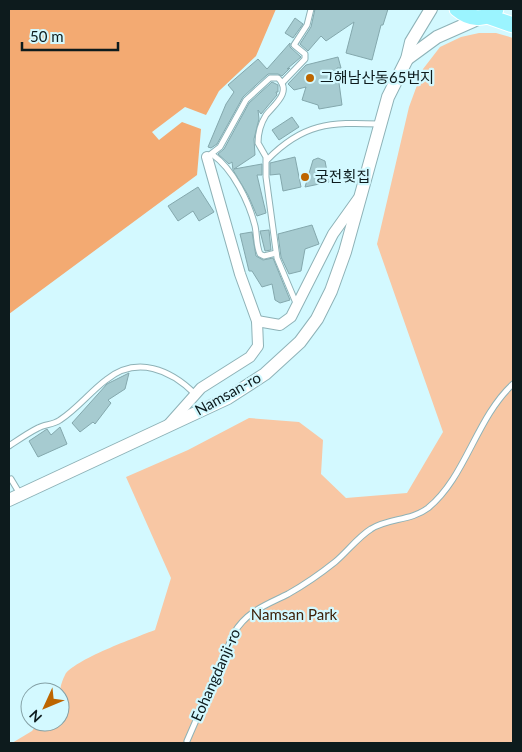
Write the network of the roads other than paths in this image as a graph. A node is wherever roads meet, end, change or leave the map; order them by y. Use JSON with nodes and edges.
{"nodes":[{"id":1,"x":311,"y":9,"type":"edge"},
{"id":2,"x":431,"y":9,"type":"edge"},
{"id":3,"x":457,"y":9,"type":"edge"},
{"id":4,"x":488,"y":14,"type":"edge"},
{"id":5,"x":513,"y":25,"type":"edge"},
{"id":6,"x":407,"y":59,"type":"junction"},
{"id":7,"x":282,"y":82,"type":"junction"},
{"id":8,"x":381,"y":124,"type":"junction"},
{"id":9,"x":210,"y":156,"type":"junction"},
{"id":10,"x":267,"y":160,"type":"junction"},
{"id":11,"x":361,"y":195,"type":"junction"},
{"id":12,"x":276,"y":253,"type":"junction"},
{"id":13,"x":297,"y":306,"type":"junction"},
{"id":14,"x":257,"y":321,"type":"junction"},
{"id":15,"x":513,"y":384,"type":"edge"},
{"id":16,"x":195,"y":395,"type":"junction"},
{"id":17,"x":166,"y":427,"type":"junction"},
{"id":18,"x":9,"y":446,"type":"edge"},
{"id":19,"x":11,"y":479,"type":"dead end"},
{"id":20,"x":15,"y":498,"type":"edge"},
{"id":21,"x":187,"y":741,"type":"dead end"}],
"edges":[{"from":1,"to":7,"type":"lane"},
{"from":2,"to":6,"type":"street","name":"Namsan-ro"},
{"from":3,"to":4,"type":"main road"},
{"from":4,"to":5,"type":"main road"},
{"from":4,"to":6,"type":"street"},
{"from":6,"to":8,"type":"street","name":"Namsan-ro"},
{"from":7,"to":9,"type":"lane"},
{"from":7,"to":10,"type":"lane"},
{"from":8,"to":10,"type":"lane"},
{"from":8,"to":11,"type":"street","name":"Namsan-ro"},
{"from":9,"to":12,"type":"lane"},
{"from":9,"to":14,"type":"street"},
{"from":10,"to":12,"type":"lane"},
{"from":11,"to":13,"type":"street"},
{"from":11,"to":17,"type":"street","name":"Namsan-ro"},
{"from":12,"to":13,"type":"lane"},
{"from":13,"to":14,"type":"street"},
{"from":14,"to":16,"type":"street"},
{"from":15,"to":21,"type":"lane","name":"Eohangdanji-ro"},
{"from":16,"to":17,"type":"street"},
{"from":16,"to":18,"type":"lane"},
{"from":17,"to":20,"type":"street","name":"Namsan-ro"},
{"from":19,"to":20,"type":"lane"}]}
